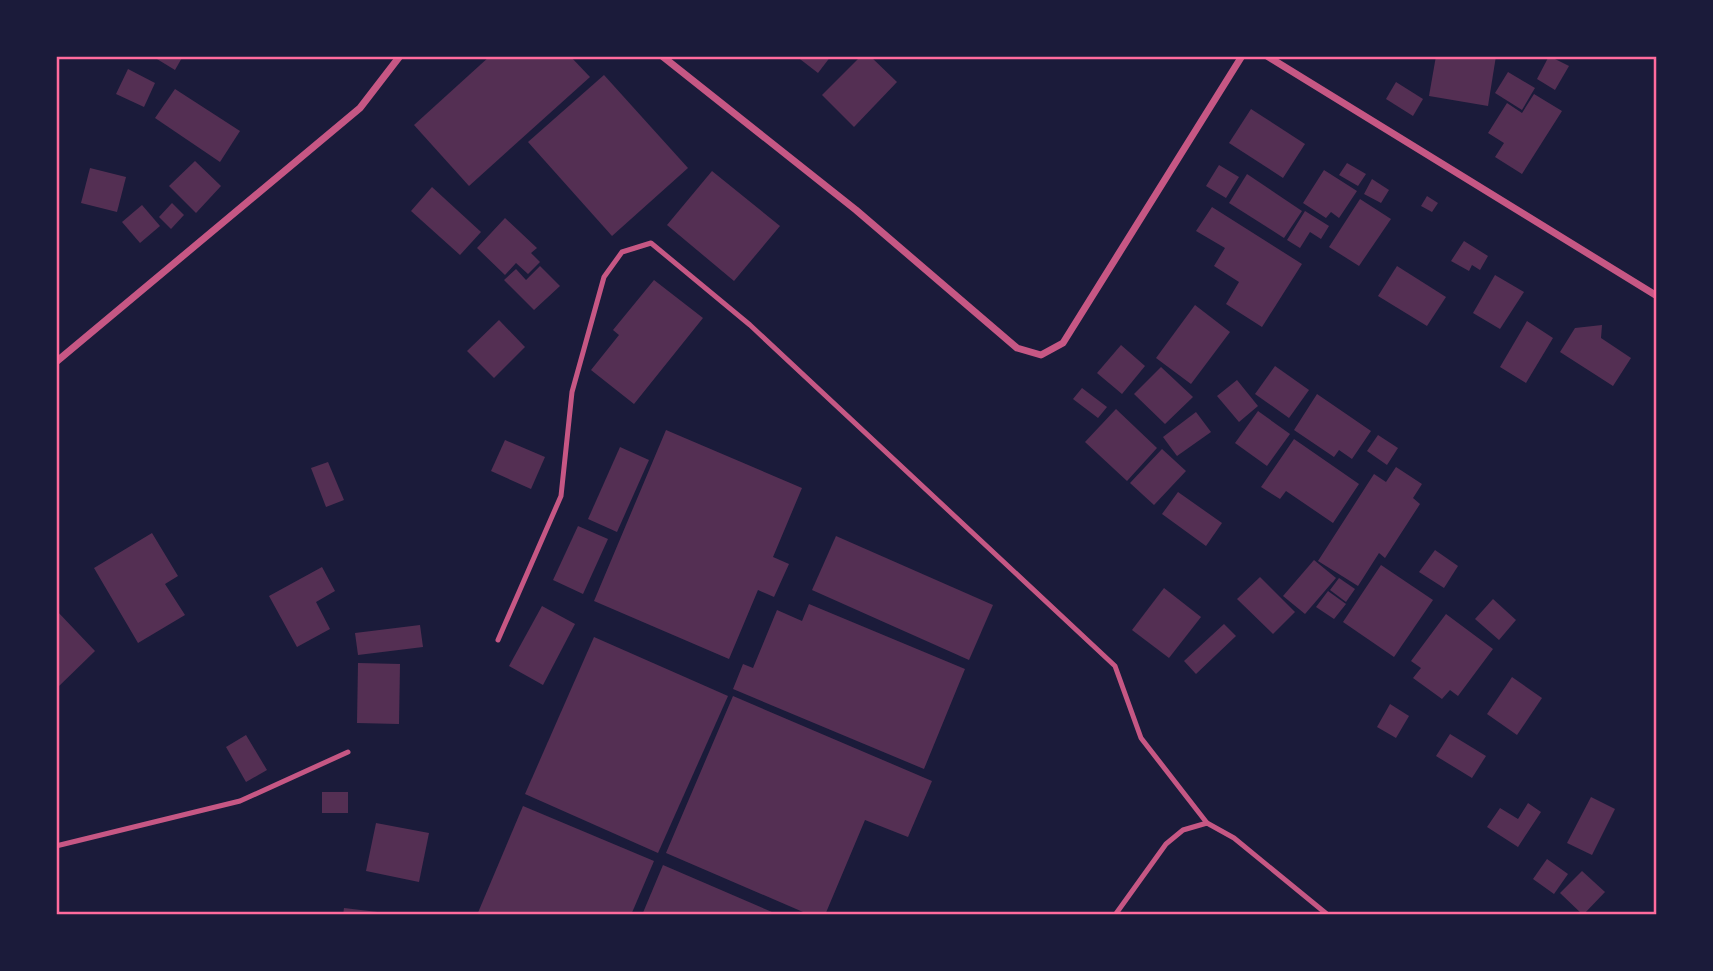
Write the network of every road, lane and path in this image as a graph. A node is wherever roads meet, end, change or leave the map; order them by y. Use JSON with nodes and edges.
{"nodes":[{"id":1,"x":400,"y":56,"type":"edge"},
{"id":2,"x":662,"y":56,"type":"edge"},
{"id":3,"x":1242,"y":56,"type":"edge"},
{"id":4,"x":1267,"y":56,"type":"edge"},
{"id":5,"x":1657,"y":296,"type":"edge"},
{"id":6,"x":56,"y":362,"type":"edge"},
{"id":7,"x":498,"y":640,"type":"dead end"},
{"id":8,"x":348,"y":752,"type":"dead end"},
{"id":9,"x":1207,"y":823,"type":"junction"},
{"id":10,"x":56,"y":846,"type":"edge"},
{"id":11,"x":1115,"y":915,"type":"edge"},
{"id":12,"x":1328,"y":915,"type":"edge"}],
"edges":[{"from":1,"to":6,"type":"street"},
{"from":2,"to":3,"type":"street"},
{"from":4,"to":5,"type":"street"},
{"from":7,"to":9,"type":"lane"},
{"from":8,"to":10,"type":"lane"},
{"from":9,"to":11,"type":"lane"},
{"from":9,"to":12,"type":"lane"}]}
